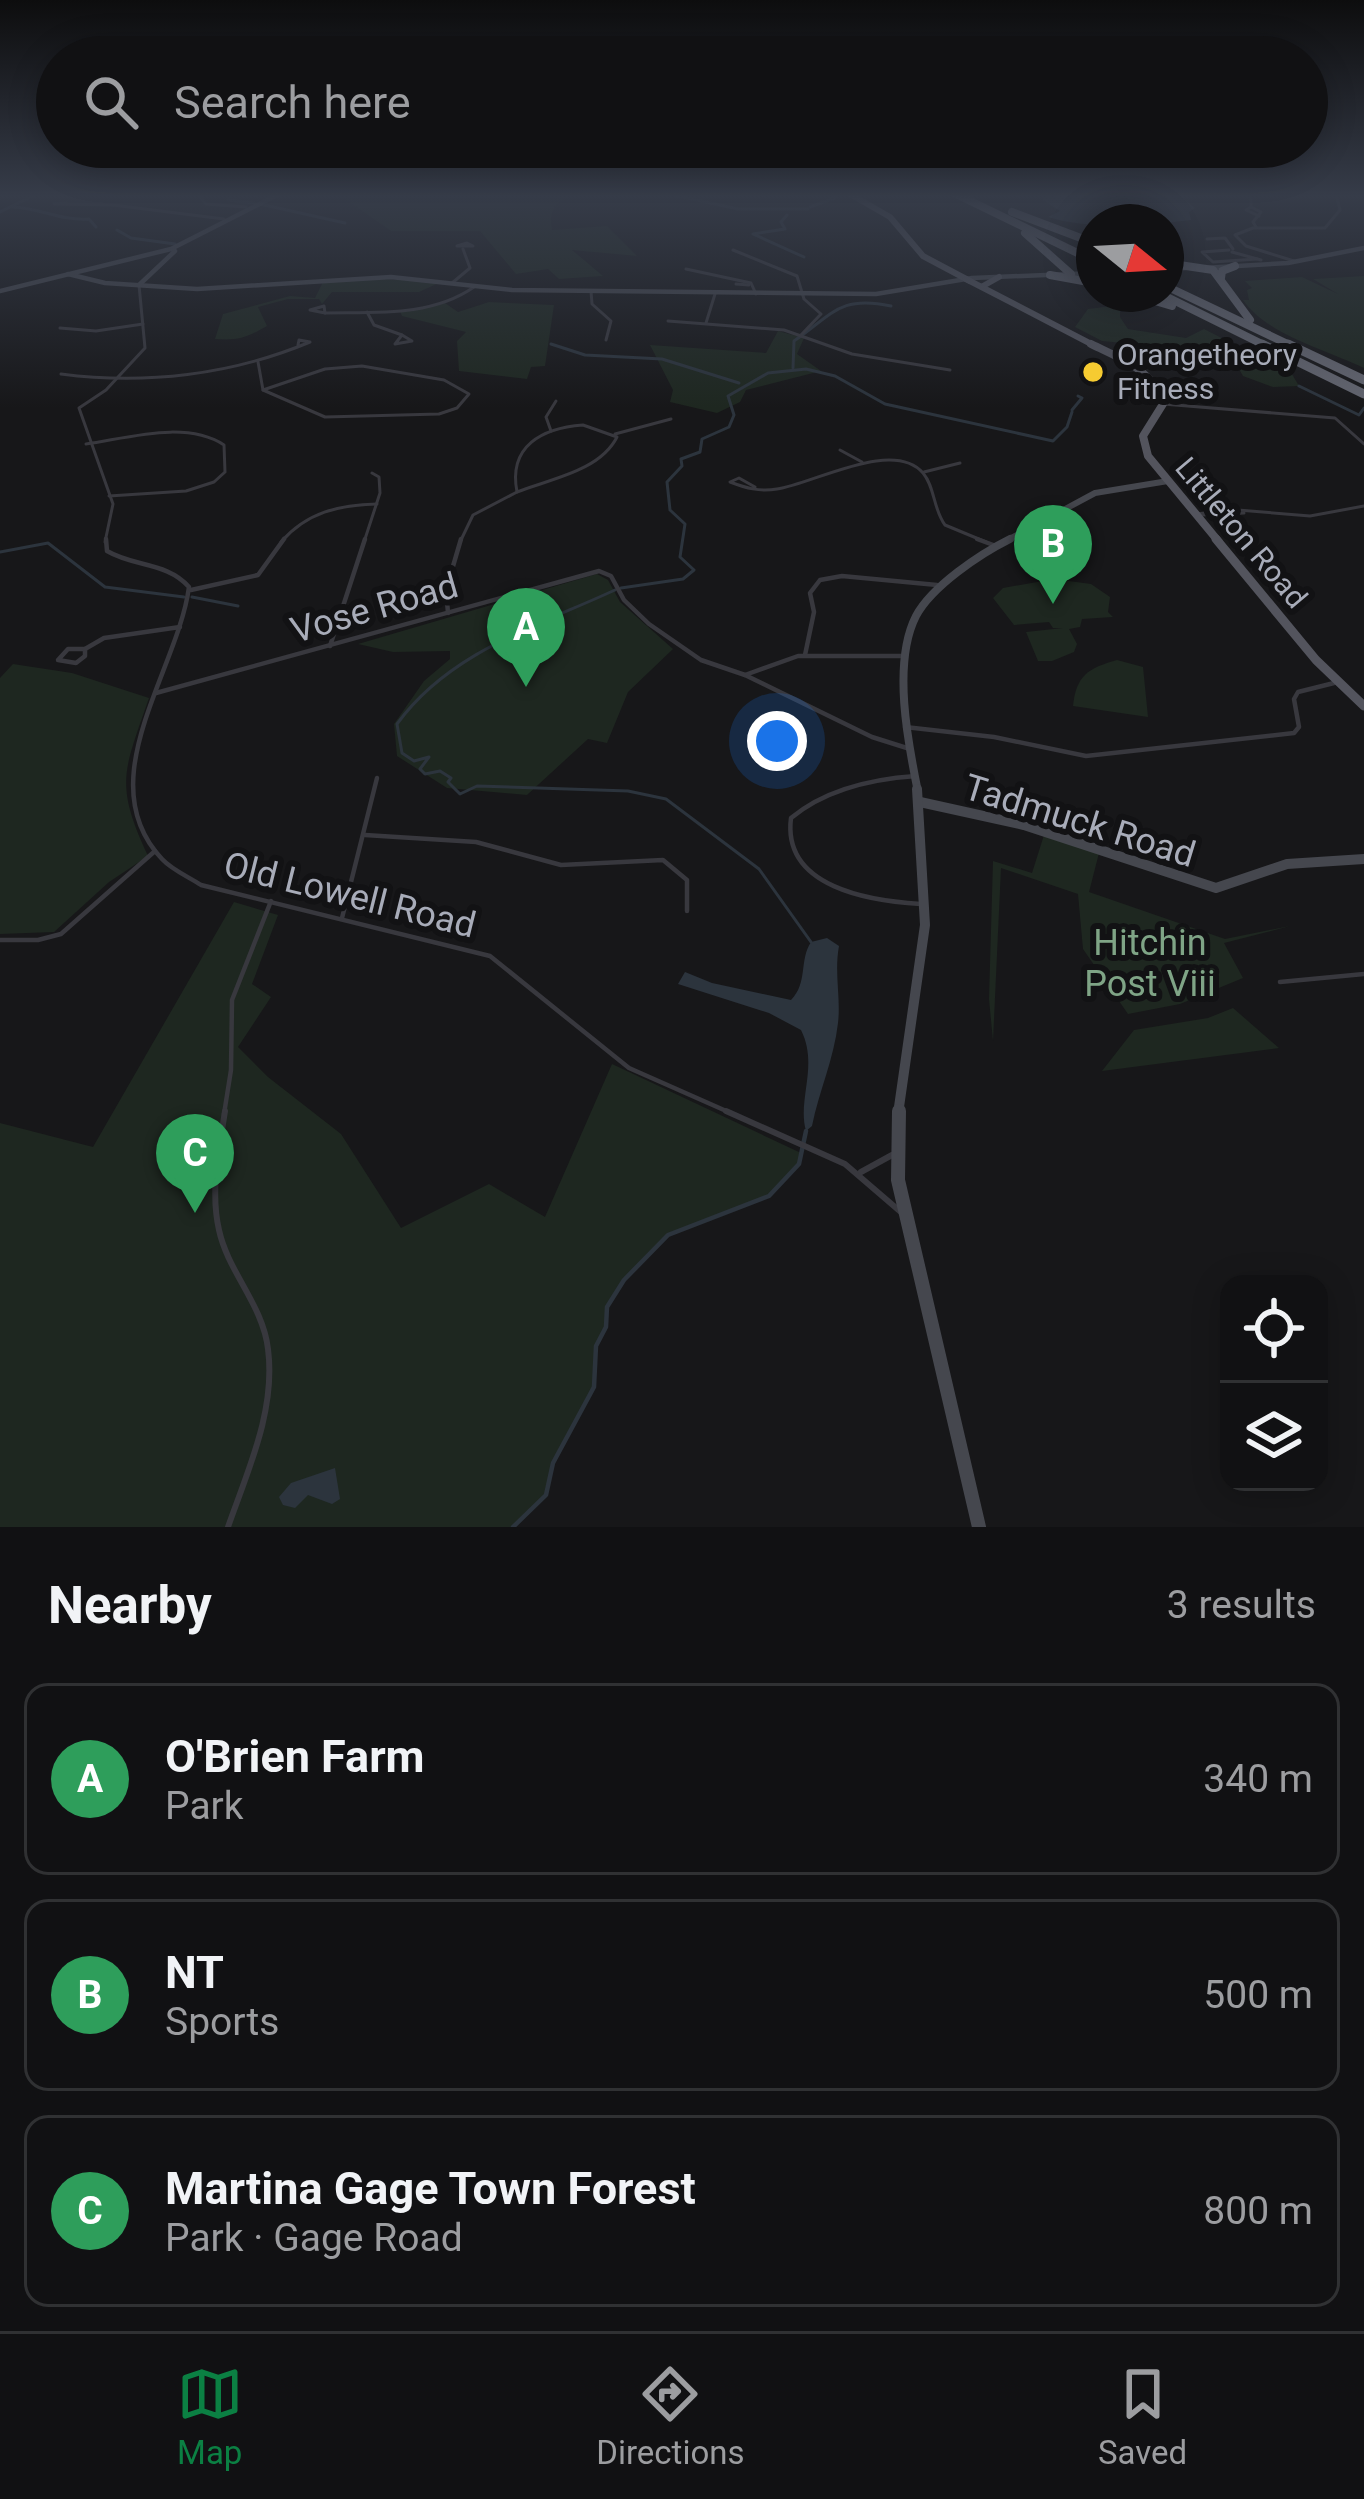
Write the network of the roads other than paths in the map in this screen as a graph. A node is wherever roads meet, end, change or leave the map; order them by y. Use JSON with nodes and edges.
{"nodes":[{"id":1,"x":103,"y":265,"type":"edge"},
{"id":2,"x":158,"y":265,"type":"edge"},
{"id":3,"x":469,"y":265,"type":"edge"},
{"id":4,"x":773,"y":265,"type":"edge"},
{"id":5,"x":940,"y":265,"type":"edge"},
{"id":6,"x":1054,"y":265,"type":"edge"},
{"id":7,"x":1062,"y":265,"type":"edge"},
{"id":8,"x":1246,"y":265,"type":"edge"},
{"id":9,"x":1234,"y":266,"type":"junction"},
{"id":10,"x":1184,"y":267,"type":"edge"},
{"id":11,"x":1208,"y":267,"type":"junction"},
{"id":12,"x":686,"y":269,"type":"dead end"},
{"id":13,"x":68,"y":274,"type":"junction"},
{"id":14,"x":1076,"y":274,"type":"joint"},
{"id":15,"x":1046,"y":275,"type":"junction"},
{"id":16,"x":999,"y":277,"type":"junction"},
{"id":17,"x":1076,"y":278,"type":"edge"},
{"id":18,"x":1221,"y":278,"type":"junction"},
{"id":19,"x":965,"y":279,"type":"junction"},
{"id":20,"x":452,"y":284,"type":"junction"},
{"id":21,"x":736,"y":284,"type":"dead end"},
{"id":22,"x":139,"y":285,"type":"junction"},
{"id":23,"x":474,"y":286,"type":"junction"},
{"id":24,"x":983,"y":286,"type":"junction"},
{"id":25,"x":755,"y":290,"type":"junction"},
{"id":26,"x":0,"y":291,"type":"edge"},
{"id":27,"x":590,"y":291,"type":"junction"},
{"id":28,"x":715,"y":294,"type":"junction"},
{"id":29,"x":802,"y":294,"type":"junction"},
{"id":30,"x":1184,"y":295,"type":"edge"},
{"id":31,"x":1184,"y":305,"type":"edge"},
{"id":32,"x":1022,"y":306,"type":"junction"},
{"id":33,"x":1180,"y":312,"type":"edge"},
{"id":34,"x":325,"y":313,"type":"dead end"},
{"id":35,"x":367,"y":313,"type":"junction"},
{"id":36,"x":668,"y":321,"type":"dead end"},
{"id":37,"x":144,"y":324,"type":"junction"},
{"id":38,"x":705,"y":324,"type":"junction"},
{"id":39,"x":60,"y":328,"type":"dead end"},
{"id":40,"x":402,"y":335,"type":"dead end"},
{"id":41,"x":801,"y":335,"type":"junction"},
{"id":42,"x":1253,"y":339,"type":"junction"},
{"id":43,"x":606,"y":340,"type":"dead end"},
{"id":44,"x":298,"y":345,"type":"dead end"},
{"id":45,"x":259,"y":362,"type":"junction"},
{"id":46,"x":1328,"y":363,"type":"junction"},
{"id":47,"x":950,"y":370,"type":"dead end"},
{"id":48,"x":61,"y":374,"type":"dead end"},
{"id":49,"x":114,"y":380,"type":"junction"},
{"id":50,"x":1364,"y":380,"type":"edge"},
{"id":51,"x":263,"y":390,"type":"junction"},
{"id":52,"x":1364,"y":394,"type":"edge"},
{"id":53,"x":556,"y":401,"type":"dead end"},
{"id":54,"x":1163,"y":404,"type":"junction"},
{"id":55,"x":671,"y":419,"type":"dead end"},
{"id":56,"x":551,"y":431,"type":"junction"},
{"id":57,"x":615,"y":434,"type":"junction"},
{"id":58,"x":86,"y":444,"type":"junction"},
{"id":59,"x":1364,"y":444,"type":"edge"},
{"id":60,"x":840,"y":450,"type":"dead end"},
{"id":61,"x":862,"y":462,"type":"junction"},
{"id":62,"x":960,"y":463,"type":"dead end"},
{"id":63,"x":924,"y":472,"type":"junction"},
{"id":64,"x":372,"y":473,"type":"dead end"},
{"id":65,"x":1168,"y":482,"type":"junction"},
{"id":66,"x":754,"y":487,"type":"dead end"},
{"id":67,"x":517,"y":492,"type":"junction"},
{"id":68,"x":109,"y":496,"type":"junction"},
{"id":69,"x":377,"y":504,"type":"junction"},
{"id":70,"x":1364,"y":506,"type":"edge"},
{"id":71,"x":1196,"y":514,"type":"junction"},
{"id":72,"x":996,"y":546,"type":"junction"},
{"id":73,"x":943,"y":586,"type":"junction"},
{"id":74,"x":190,"y":590,"type":"junction"},
{"id":75,"x":448,"y":613,"type":"junction"},
{"id":76,"x":180,"y":627,"type":"junction"},
{"id":77,"x":85,"y":649,"type":"dead end"},
{"id":78,"x":328,"y":649,"type":"junction"},
{"id":79,"x":806,"y":655,"type":"junction"},
{"id":80,"x":907,"y":655,"type":"junction"},
{"id":81,"x":745,"y":675,"type":"junction"},
{"id":82,"x":1337,"y":682,"type":"junction"},
{"id":83,"x":156,"y":693,"type":"junction"},
{"id":84,"x":1364,"y":706,"type":"edge"},
{"id":85,"x":905,"y":727,"type":"junction"},
{"id":86,"x":910,"y":749,"type":"junction"},
{"id":87,"x":916,"y":776,"type":"junction"},
{"id":88,"x":377,"y":778,"type":"dead end"},
{"id":89,"x":920,"y":802,"type":"junction"},
{"id":90,"x":365,"y":835,"type":"junction"},
{"id":91,"x":154,"y":850,"type":"junction"},
{"id":92,"x":162,"y":860,"type":"junction"},
{"id":93,"x":1364,"y":860,"type":"edge"},
{"id":94,"x":144,"y":863,"type":"junction"},
{"id":95,"x":271,"y":901,"type":"junction"},
{"id":96,"x":925,"y":904,"type":"junction"},
{"id":97,"x":687,"y":910,"type":"dead end"},
{"id":98,"x":341,"y":920,"type":"junction"},
{"id":99,"x":0,"y":940,"type":"edge"},
{"id":100,"x":1364,"y":974,"type":"edge"},
{"id":101,"x":1280,"y":982,"type":"dead end"},
{"id":102,"x":897,"y":1151,"type":"junction"},
{"id":103,"x":860,"y":1172,"type":"junction"},
{"id":104,"x":905,"y":1217,"type":"junction"},
{"id":105,"x":228,"y":1527,"type":"edge"},
{"id":106,"x":979,"y":1527,"type":"edge"}],
"edges":[{"from":1,"to":13,"type":"main road"},
{"from":2,"to":22,"type":"main road"},
{"from":3,"to":20,"type":"street"},
{"from":4,"to":29,"type":"street"},
{"from":5,"to":19,"type":"main road"},
{"from":6,"to":15,"type":"highway"},
{"from":7,"to":14,"type":"highway"},
{"from":8,"to":9,"type":"main road"},
{"from":9,"to":11,"type":"main road"},
{"from":9,"to":18,"type":"highway"},
{"from":10,"to":11,"type":"highway"},
{"from":11,"to":18,"type":"highway"},
{"from":12,"to":25,"type":"street"},
{"from":13,"to":22,"type":"main road"},
{"from":13,"to":26,"type":"main road"},
{"from":14,"to":15,"type":"main road"},
{"from":15,"to":16,"type":"main road"},
{"from":15,"to":17,"type":"highway"},
{"from":16,"to":19,"type":"main road"},
{"from":16,"to":24,"type":"main road"},
{"from":18,"to":46,"type":"highway"},
{"from":19,"to":24,"type":"main road"},
{"from":19,"to":29,"type":"main road"},
{"from":19,"to":32,"type":"main road"},
{"from":20,"to":22,"type":"main road"},
{"from":20,"to":23,"type":"main road"},
{"from":21,"to":25,"type":"street"},
{"from":22,"to":37,"type":"street"},
{"from":23,"to":27,"type":"main road"},
{"from":23,"to":35,"type":"street"},
{"from":24,"to":32,"type":"main road"},
{"from":25,"to":28,"type":"main road"},
{"from":25,"to":29,"type":"main road"},
{"from":27,"to":28,"type":"main road"},
{"from":27,"to":43,"type":"street"},
{"from":28,"to":38,"type":"street"},
{"from":29,"to":41,"type":"street"},
{"from":30,"to":46,"type":"highway"},
{"from":31,"to":42,"type":"highway"},
{"from":32,"to":54,"type":"main road"},
{"from":33,"to":42,"type":"highway"},
{"from":34,"to":35,"type":"street"},
{"from":35,"to":40,"type":"street"},
{"from":36,"to":38,"type":"street"},
{"from":37,"to":39,"type":"street"},
{"from":37,"to":49,"type":"street"},
{"from":38,"to":41,"type":"street"},
{"from":41,"to":47,"type":"street"},
{"from":42,"to":52,"type":"highway"},
{"from":44,"to":45,"type":"street"},
{"from":45,"to":49,"type":"street"},
{"from":45,"to":51,"type":"street"},
{"from":46,"to":50,"type":"highway"},
{"from":48,"to":49,"type":"street"},
{"from":49,"to":58,"type":"street"},
{"from":51,"to":51,"type":"street"},
{"from":53,"to":56,"type":"street"},
{"from":54,"to":59,"type":"street"},
{"from":54,"to":65,"type":"main road","name":"Littleton Road"},
{"from":55,"to":57,"type":"street"},
{"from":56,"to":57,"type":"street"},
{"from":56,"to":67,"type":"street"},
{"from":57,"to":67,"type":"street"},
{"from":58,"to":68,"type":"street"},
{"from":58,"to":68,"type":"street"},
{"from":60,"to":61,"type":"street"},
{"from":61,"to":63,"type":"street"},
{"from":61,"to":66,"type":"street"},
{"from":62,"to":63,"type":"street"},
{"from":63,"to":72,"type":"street"},
{"from":64,"to":69,"type":"street"},
{"from":65,"to":71,"type":"main road","name":"Littleton Road"},
{"from":65,"to":72,"type":"main road"},
{"from":67,"to":75,"type":"street"},
{"from":68,"to":74,"type":"street"},
{"from":69,"to":74,"type":"street"},
{"from":69,"to":78,"type":"street"},
{"from":70,"to":71,"type":"street"},
{"from":71,"to":82,"type":"main road","name":"Littleton Road"},
{"from":72,"to":73,"type":"main road"},
{"from":73,"to":79,"type":"street"},
{"from":73,"to":80,"type":"main road"},
{"from":74,"to":76,"type":"street","name":"Old Lowell Road"},
{"from":75,"to":78,"type":"street","name":"Vose Road"},
{"from":75,"to":81,"type":"street","name":"Vose Road"},
{"from":76,"to":77,"type":"street"},
{"from":76,"to":83,"type":"street","name":"Old Lowell Road"},
{"from":78,"to":83,"type":"street","name":"Vose Road"},
{"from":79,"to":80,"type":"street"},
{"from":79,"to":81,"type":"street"},
{"from":80,"to":85,"type":"main road"},
{"from":81,"to":86,"type":"street","name":"Vose Road"},
{"from":82,"to":84,"type":"main road","name":"Littleton Road"},
{"from":82,"to":85,"type":"street"},
{"from":83,"to":91,"type":"street","name":"Old Lowell Road"},
{"from":85,"to":86,"type":"main road"},
{"from":86,"to":87,"type":"main road"},
{"from":87,"to":89,"type":"main road"},
{"from":87,"to":96,"type":"street"},
{"from":88,"to":90,"type":"street"},
{"from":89,"to":93,"type":"main road","name":"Tadmuck Road"},
{"from":89,"to":96,"type":"main road"},
{"from":90,"to":97,"type":"street"},
{"from":90,"to":98,"type":"street"},
{"from":91,"to":92,"type":"street","name":"Old Lowell Road"},
{"from":91,"to":94,"type":"street"},
{"from":92,"to":94,"type":"street"},
{"from":92,"to":95,"type":"street","name":"Old Lowell Road"},
{"from":94,"to":99,"type":"street"},
{"from":95,"to":98,"type":"street","name":"Old Lowell Road"},
{"from":95,"to":105,"type":"street"},
{"from":96,"to":102,"type":"main road"},
{"from":98,"to":103,"type":"street","name":"Old Lowell Road"},
{"from":100,"to":101,"type":"street"},
{"from":102,"to":103,"type":"street"},
{"from":102,"to":104,"type":"main road"},
{"from":103,"to":104,"type":"street","name":"Old Lowell Road"},
{"from":104,"to":106,"type":"main road"}]}
